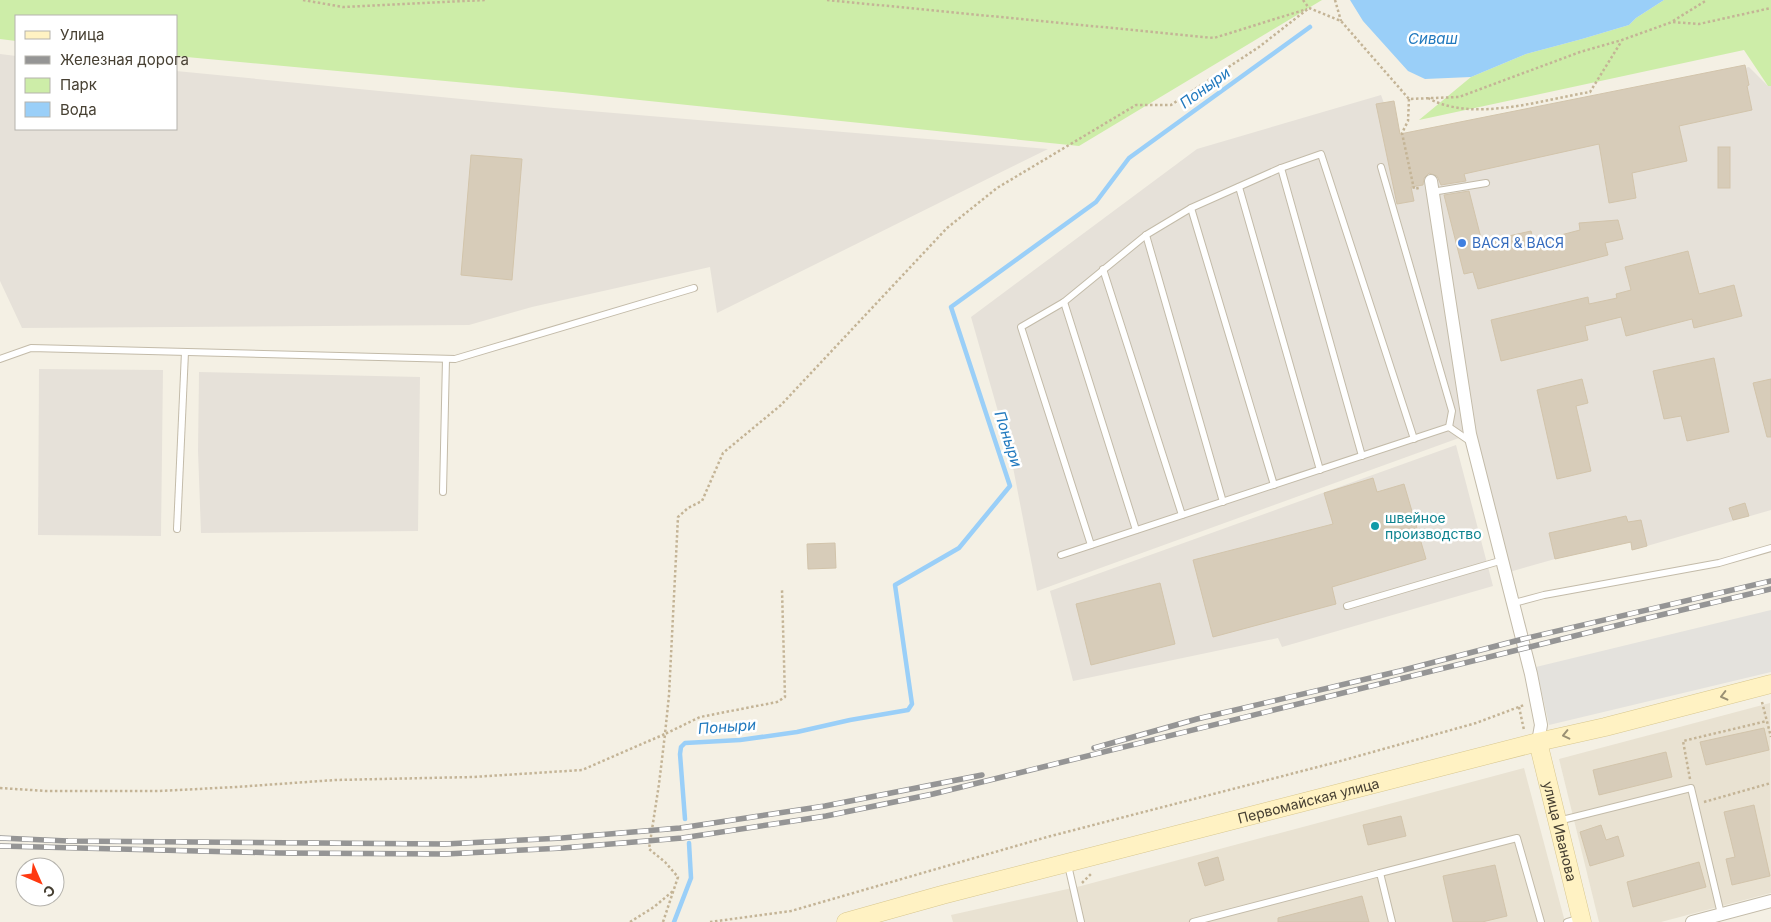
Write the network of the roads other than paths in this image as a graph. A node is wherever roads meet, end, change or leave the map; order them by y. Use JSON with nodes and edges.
{"nodes":[{"id":1,"x":1381,"y":167,"type":"dead end"},
{"id":2,"x":1281,"y":168,"type":"junction"},
{"id":3,"x":1486,"y":183,"type":"dead end"},
{"id":4,"x":1432,"y":186,"type":"joint"},
{"id":5,"x":1239,"y":187,"type":"junction"},
{"id":6,"x":1192,"y":208,"type":"junction"},
{"id":7,"x":1146,"y":234,"type":"junction"},
{"id":8,"x":1103,"y":269,"type":"junction"},
{"id":9,"x":694,"y":288,"type":"dead end"},
{"id":10,"x":1064,"y":302,"type":"junction"},
{"id":11,"x":185,"y":352,"type":"junction"},
{"id":12,"x":0,"y":359,"type":"edge"},
{"id":13,"x":446,"y":359,"type":"junction"},
{"id":14,"x":1449,"y":427,"type":"junction"},
{"id":15,"x":1414,"y":439,"type":"junction"},
{"id":16,"x":1472,"y":443,"type":"junction"},
{"id":17,"x":1362,"y":456,"type":"junction"},
{"id":18,"x":1320,"y":470,"type":"junction"},
{"id":19,"x":1274,"y":485,"type":"junction"},
{"id":20,"x":443,"y":492,"type":"dead end"},
{"id":21,"x":1223,"y":502,"type":"junction"},
{"id":22,"x":1182,"y":515,"type":"junction"},
{"id":23,"x":178,"y":529,"type":"dead end"},
{"id":24,"x":1136,"y":530,"type":"junction"},
{"id":25,"x":1092,"y":545,"type":"junction"},
{"id":26,"x":1771,"y":548,"type":"edge"},
{"id":27,"x":1060,"y":555,"type":"dead end"},
{"id":28,"x":1503,"y":560,"type":"junction"},
{"id":29,"x":1514,"y":604,"type":"junction"},
{"id":30,"x":1347,"y":606,"type":"dead end"},
{"id":31,"x":1771,"y":684,"type":"edge"},
{"id":32,"x":1531,"y":738,"type":"junction"},
{"id":33,"x":1557,"y":821,"type":"junction"},
{"id":34,"x":1067,"y":863,"type":"junction"},
{"id":35,"x":1380,"y":873,"type":"junction"},
{"id":36,"x":1771,"y":901,"type":"edge"},
{"id":37,"x":1721,"y":914,"type":"junction"},
{"id":38,"x":1577,"y":920,"type":"edge"},
{"id":39,"x":846,"y":922,"type":"edge"},
{"id":40,"x":1081,"y":922,"type":"edge"},
{"id":41,"x":1193,"y":922,"type":"edge"},
{"id":42,"x":1392,"y":922,"type":"edge"},
{"id":43,"x":1540,"y":922,"type":"edge"},
{"id":44,"x":1692,"y":922,"type":"edge"}],
"edges":[{"from":1,"to":14,"type":"lane"},
{"from":2,"to":5,"type":"lane"},
{"from":2,"to":15,"type":"lane"},
{"from":2,"to":17,"type":"lane"},
{"from":3,"to":4,"type":"lane"},
{"from":4,"to":16,"type":"street"},
{"from":5,"to":6,"type":"lane"},
{"from":5,"to":18,"type":"lane"},
{"from":6,"to":7,"type":"lane"},
{"from":6,"to":19,"type":"lane"},
{"from":7,"to":8,"type":"lane"},
{"from":7,"to":21,"type":"lane"},
{"from":8,"to":10,"type":"lane"},
{"from":8,"to":22,"type":"lane"},
{"from":9,"to":13,"type":"lane"},
{"from":10,"to":24,"type":"lane"},
{"from":10,"to":25,"type":"lane"},
{"from":11,"to":12,"type":"lane"},
{"from":11,"to":13,"type":"lane"},
{"from":11,"to":23,"type":"lane"},
{"from":13,"to":20,"type":"lane"},
{"from":14,"to":15,"type":"lane"},
{"from":14,"to":16,"type":"lane"},
{"from":15,"to":17,"type":"lane"},
{"from":16,"to":28,"type":"street"},
{"from":17,"to":18,"type":"lane"},
{"from":18,"to":19,"type":"lane"},
{"from":19,"to":21,"type":"lane"},
{"from":21,"to":22,"type":"lane"},
{"from":22,"to":24,"type":"lane"},
{"from":24,"to":25,"type":"lane"},
{"from":25,"to":27,"type":"lane"},
{"from":26,"to":29,"type":"lane"},
{"from":28,"to":29,"type":"street"},
{"from":28,"to":30,"type":"lane"},
{"from":29,"to":32,"type":"street"},
{"from":31,"to":32,"type":"street","name":"Первомайская улица","one_way":true},
{"from":32,"to":33,"type":"street","name":"улица Иванова"},
{"from":32,"to":34,"type":"street","name":"Первомайская улица"},
{"from":33,"to":37,"type":"lane"},
{"from":33,"to":38,"type":"street","name":"улица Иванова"},
{"from":34,"to":39,"type":"street","name":"Первомайская улица"},
{"from":34,"to":40,"type":"lane"},
{"from":35,"to":41,"type":"lane"},
{"from":35,"to":42,"type":"lane"},
{"from":35,"to":43,"type":"lane"},
{"from":36,"to":37,"type":"street"},
{"from":37,"to":44,"type":"street"}]}
